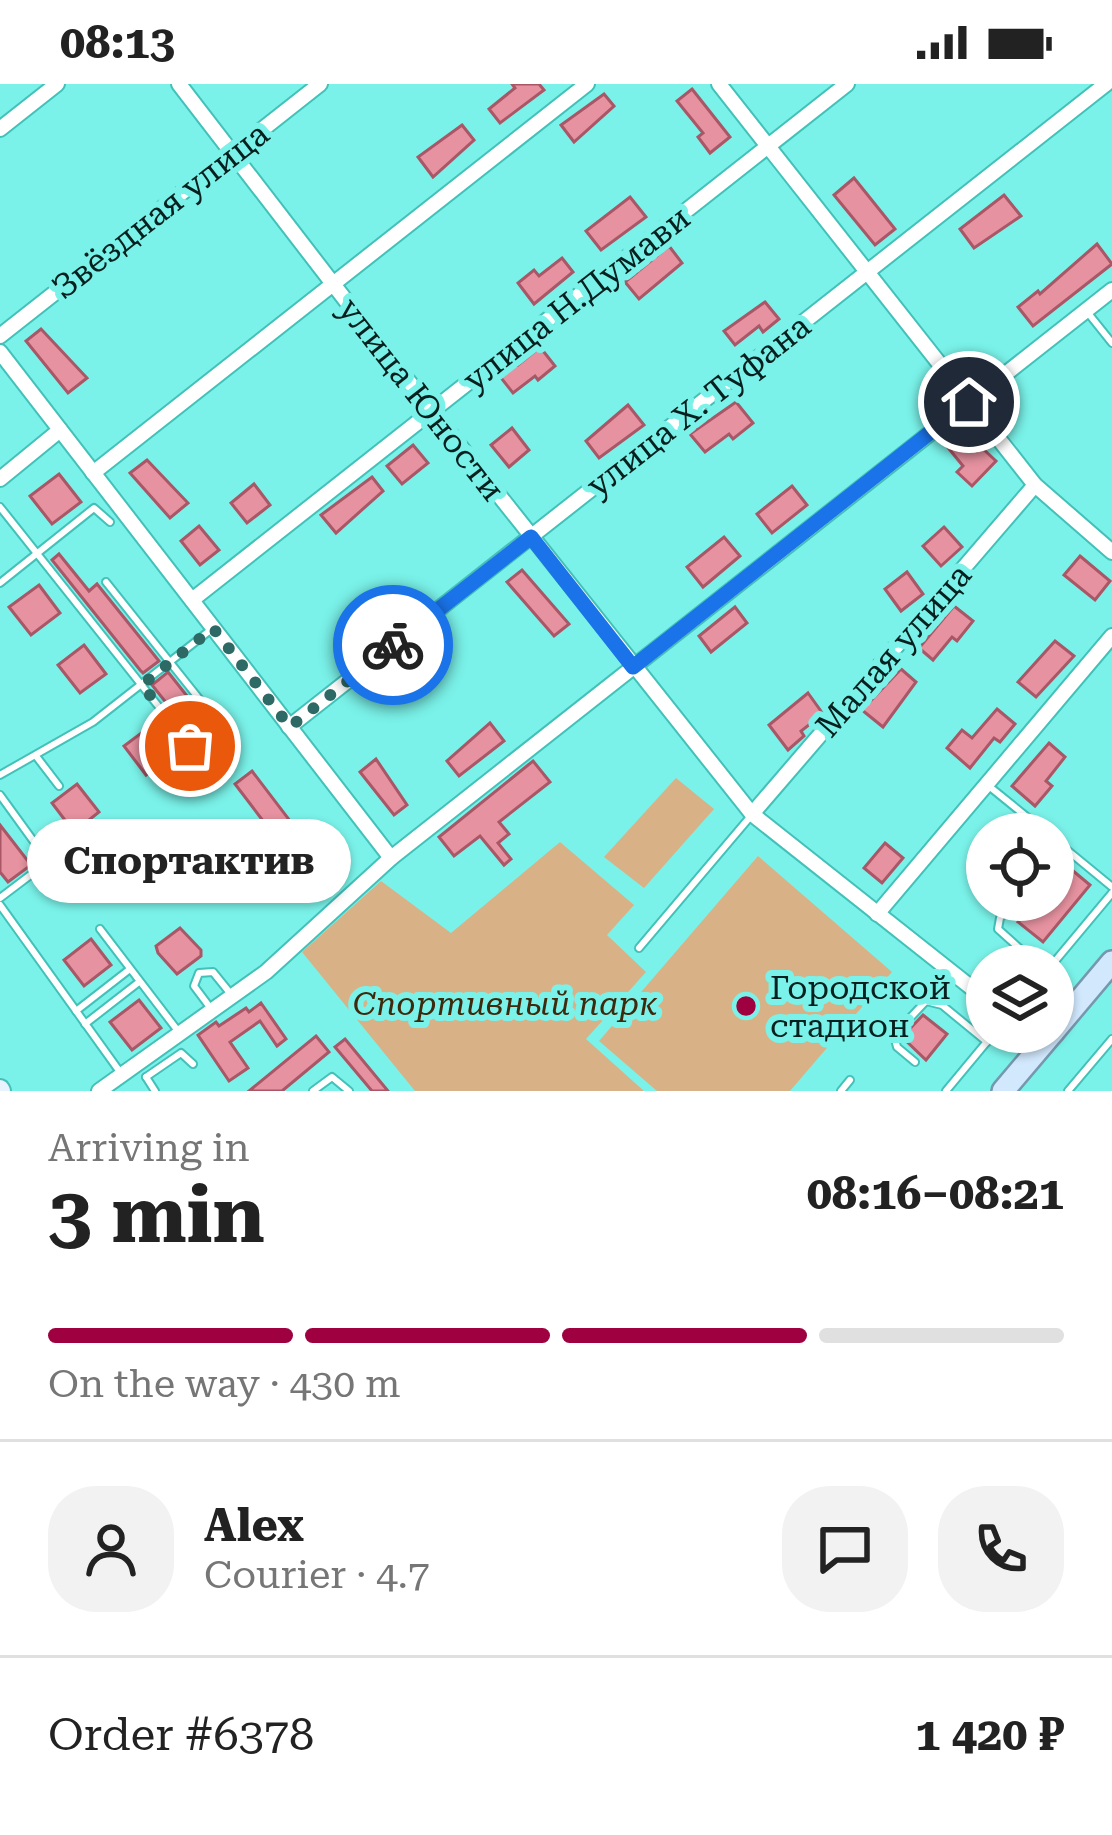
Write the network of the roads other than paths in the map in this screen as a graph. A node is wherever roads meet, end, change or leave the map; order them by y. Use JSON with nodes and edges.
{"nodes":[{"id":1,"x":57,"y":84,"type":"edge"},
{"id":2,"x":179,"y":84,"type":"edge"},
{"id":3,"x":320,"y":84,"type":"edge"},
{"id":4,"x":587,"y":84,"type":"edge"},
{"id":5,"x":719,"y":84,"type":"edge"},
{"id":6,"x":848,"y":84,"type":"edge"},
{"id":7,"x":1106,"y":84,"type":"edge"},
{"id":8,"x":0,"y":129,"type":"edge"},
{"id":9,"x":768,"y":146,"type":"junction"},
{"id":10,"x":233,"y":152,"type":"junction"},
{"id":11,"x":867,"y":272,"type":"junction"},
{"id":12,"x":333,"y":285,"type":"junction"},
{"id":13,"x":1112,"y":290,"type":"edge"},
{"id":14,"x":1086,"y":310,"type":"junction"},
{"id":15,"x":0,"y":336,"type":"edge"},
{"id":16,"x":1112,"y":344,"type":"edge"},
{"id":17,"x":0,"y":352,"type":"edge"},
{"id":18,"x":969,"y":402,"type":"junction"},
{"id":19,"x":432,"y":411,"type":"junction"},
{"id":20,"x":60,"y":430,"type":"junction"},
{"id":21,"x":93,"y":473,"type":"junction"},
{"id":22,"x":0,"y":479,"type":"edge"},
{"id":23,"x":1035,"y":485,"type":"junction"},
{"id":24,"x":0,"y":507,"type":"edge"},
{"id":25,"x":110,"y":522,"type":"dead end"},
{"id":26,"x":531,"y":537,"type":"junction"},
{"id":27,"x":1112,"y":552,"type":"edge"},
{"id":28,"x":37,"y":553,"type":"junction"},
{"id":29,"x":106,"y":582,"type":"dead end"},
{"id":30,"x":0,"y":583,"type":"edge"},
{"id":31,"x":192,"y":600,"type":"junction"},
{"id":32,"x":213,"y":628,"type":"junction"},
{"id":33,"x":1112,"y":636,"type":"edge"},
{"id":34,"x":170,"y":662,"type":"junction"},
{"id":35,"x":633,"y":667,"type":"junction"},
{"id":36,"x":142,"y":685,"type":"junction"},
{"id":37,"x":290,"y":727,"type":"junction"},
{"id":38,"x":232,"y":740,"type":"dead end"},
{"id":39,"x":190,"y":746,"type":"dead end"},
{"id":40,"x":35,"y":755,"type":"junction"},
{"id":41,"x":0,"y":776,"type":"edge"},
{"id":42,"x":987,"y":784,"type":"junction"},
{"id":43,"x":59,"y":786,"type":"dead end"},
{"id":44,"x":0,"y":795,"type":"edge"},
{"id":45,"x":1022,"y":813,"type":"edge"},
{"id":46,"x":752,"y":814,"type":"junction"},
{"id":47,"x":391,"y":857,"type":"junction"},
{"id":48,"x":1074,"y":857,"type":"edge"},
{"id":49,"x":1112,"y":890,"type":"edge"},
{"id":50,"x":0,"y":902,"type":"edge"},
{"id":51,"x":877,"y":914,"type":"junction"},
{"id":52,"x":1000,"y":921,"type":"edge"},
{"id":53,"x":100,"y":929,"type":"dead end"},
{"id":54,"x":1016,"y":945,"type":"edge"},
{"id":55,"x":1068,"y":945,"type":"edge"},
{"id":56,"x":639,"y":947,"type":"dead end"},
{"id":57,"x":1112,"y":962,"type":"edge"},
{"id":58,"x":130,"y":969,"type":"junction"},
{"id":59,"x":140,"y":982,"type":"junction"},
{"id":60,"x":966,"y":984,"type":"edge"},
{"id":61,"x":232,"y":996,"type":"junction"},
{"id":62,"x":1074,"y":1003,"type":"edge"},
{"id":63,"x":212,"y":1010,"type":"junction"},
{"id":64,"x":76,"y":1011,"type":"junction"},
{"id":65,"x":85,"y":1024,"type":"junction"},
{"id":66,"x":966,"y":1025,"type":"edge"},
{"id":67,"x":180,"y":1034,"type":"junction"},
{"id":68,"x":1112,"y":1039,"type":"edge"},
{"id":69,"x":978,"y":1053,"type":"edge"},
{"id":70,"x":1031,"y":1053,"type":"edge"},
{"id":71,"x":916,"y":1062,"type":"dead end"},
{"id":72,"x":194,"y":1064,"type":"dead end"},
{"id":73,"x":141,"y":1071,"type":"junction"},
{"id":74,"x":122,"y":1075,"type":"junction"},
{"id":75,"x":850,"y":1080,"type":"dead end"},
{"id":76,"x":99,"y":1091,"type":"edge"},
{"id":77,"x":155,"y":1091,"type":"edge"},
{"id":78,"x":313,"y":1091,"type":"edge"},
{"id":79,"x":349,"y":1091,"type":"edge"},
{"id":80,"x":842,"y":1091,"type":"edge"},
{"id":81,"x":946,"y":1091,"type":"edge"},
{"id":82,"x":1003,"y":1091,"type":"edge"},
{"id":83,"x":1068,"y":1091,"type":"edge"}],
"edges":[{"from":1,"to":8,"type":"street"},
{"from":2,"to":10,"type":"street","name":"улица Юности"},
{"from":3,"to":10,"type":"street","name":"Звёздная улица"},
{"from":4,"to":12,"type":"street"},
{"from":5,"to":9,"type":"street"},
{"from":6,"to":9,"type":"street","name":"улица Н.Думави"},
{"from":7,"to":11,"type":"street","name":"улица Х. Туфана"},
{"from":9,"to":11,"type":"street"},
{"from":9,"to":19,"type":"street","name":"улица Н.Думави"},
{"from":10,"to":12,"type":"street","name":"улица Юности"},
{"from":10,"to":15,"type":"street","name":"Звёздная улица"},
{"from":11,"to":18,"type":"street"},
{"from":11,"to":26,"type":"street","name":"улица Х. Туфана"},
{"from":12,"to":19,"type":"street","name":"улица Юности"},
{"from":12,"to":21,"type":"street"},
{"from":13,"to":14,"type":"street"},
{"from":14,"to":16,"type":"lane"},
{"from":14,"to":18,"type":"street"},
{"from":17,"to":20,"type":"street"},
{"from":18,"to":23,"type":"street"},
{"from":18,"to":35,"type":"street"},
{"from":19,"to":26,"type":"street","name":"улица Юности"},
{"from":19,"to":31,"type":"street","name":"улица Н.Думави"},
{"from":20,"to":21,"type":"street"},
{"from":20,"to":22,"type":"street"},
{"from":21,"to":31,"type":"street"},
{"from":23,"to":27,"type":"street"},
{"from":23,"to":46,"type":"street","name":"Малая улица"},
{"from":24,"to":28,"type":"lane"},
{"from":25,"to":28,"type":"lane"},
{"from":26,"to":35,"type":"street","name":"улица Юности"},
{"from":26,"to":37,"type":"street","name":"улица Х. Туфана"},
{"from":28,"to":30,"type":"lane"},
{"from":28,"to":36,"type":"lane"},
{"from":29,"to":34,"type":"lane"},
{"from":31,"to":32,"type":"street"},
{"from":32,"to":34,"type":"lane"},
{"from":32,"to":37,"type":"street"},
{"from":33,"to":42,"type":"street"},
{"from":34,"to":36,"type":"lane"},
{"from":34,"to":38,"type":"lane"},
{"from":35,"to":46,"type":"street","name":"улица Юности"},
{"from":35,"to":47,"type":"street"},
{"from":36,"to":39,"type":"lane"},
{"from":36,"to":40,"type":"lane"},
{"from":37,"to":47,"type":"street"},
{"from":40,"to":41,"type":"lane"},
{"from":40,"to":43,"type":"lane"},
{"from":42,"to":45,"type":"lane"},
{"from":42,"to":51,"type":"street"},
{"from":44,"to":50,"type":"lane"},
{"from":46,"to":51,"type":"street","name":"улица Юности"},
{"from":46,"to":56,"type":"lane"},
{"from":47,"to":61,"type":"street"},
{"from":48,"to":49,"type":"lane"},
{"from":49,"to":55,"type":"lane"},
{"from":50,"to":64,"type":"lane"},
{"from":51,"to":60,"type":"street","name":"улица Юности"},
{"from":52,"to":54,"type":"lane"},
{"from":53,"to":58,"type":"lane"},
{"from":57,"to":62,"type":"main road"},
{"from":58,"to":59,"type":"lane"},
{"from":58,"to":64,"type":"lane"},
{"from":59,"to":65,"type":"lane"},
{"from":59,"to":67,"type":"lane"},
{"from":61,"to":63,"type":"street"},
{"from":61,"to":63,"type":"lane"},
{"from":63,"to":67,"type":"street"},
{"from":64,"to":65,"type":"lane"},
{"from":65,"to":74,"type":"lane"},
{"from":66,"to":71,"type":"lane"},
{"from":67,"to":73,"type":"street"},
{"from":68,"to":83,"type":"lane"},
{"from":69,"to":81,"type":"lane"},
{"from":70,"to":82,"type":"main road"},
{"from":72,"to":73,"type":"lane"},
{"from":73,"to":74,"type":"street"},
{"from":73,"to":77,"type":"lane"},
{"from":74,"to":76,"type":"street"},
{"from":75,"to":80,"type":"lane"},
{"from":78,"to":79,"type":"lane"}]}
